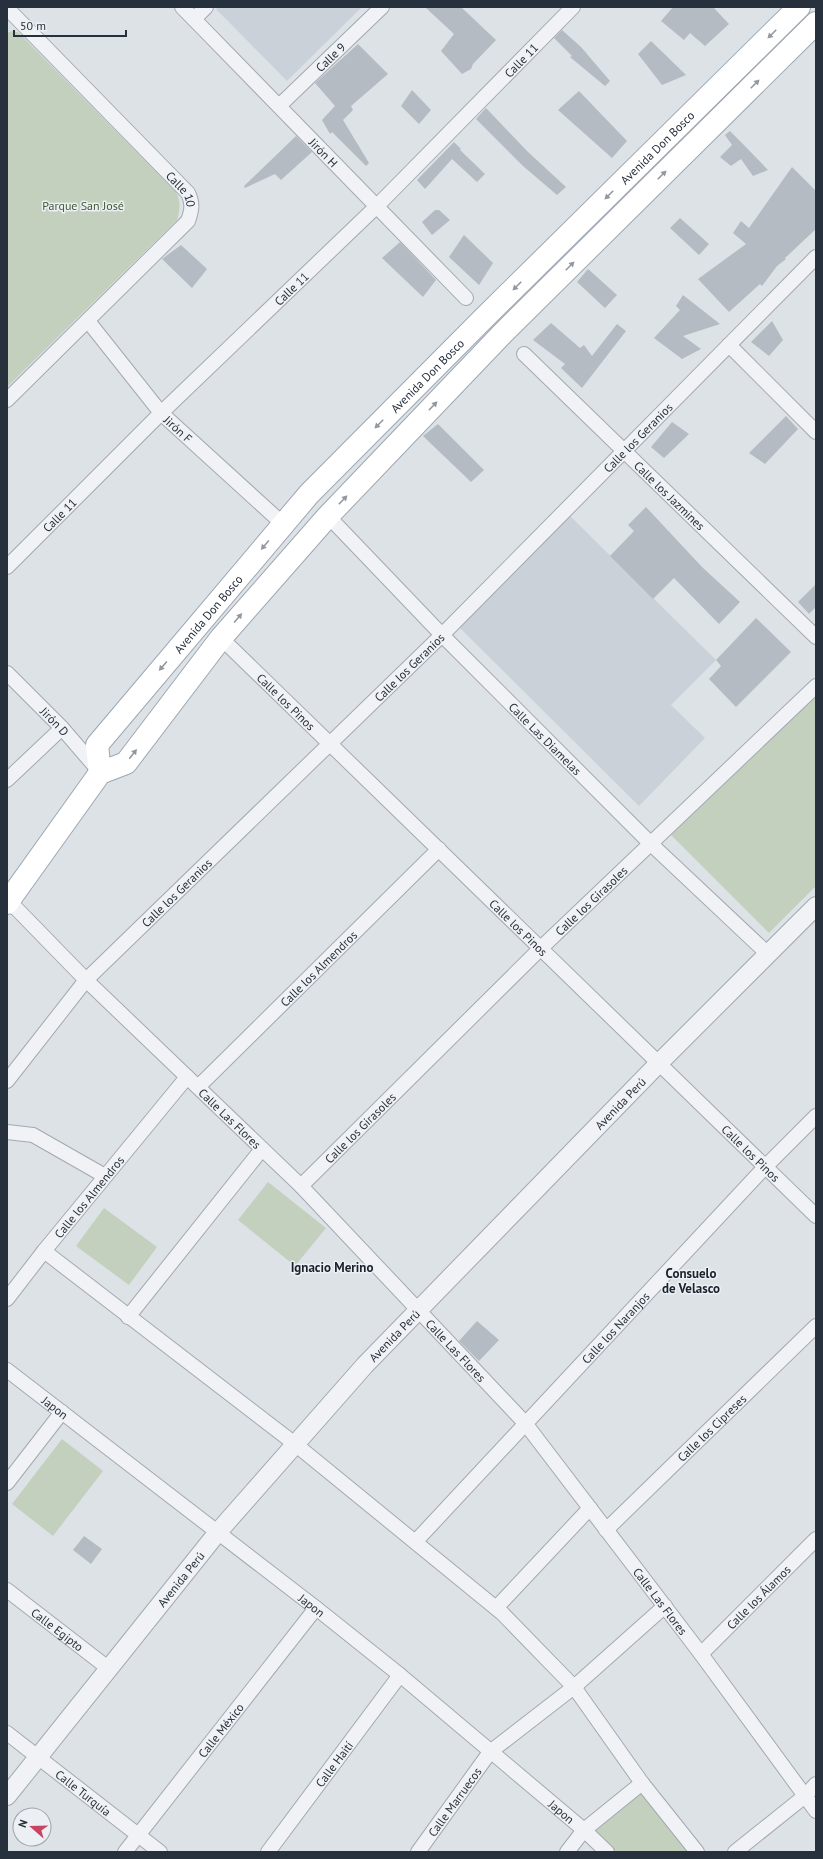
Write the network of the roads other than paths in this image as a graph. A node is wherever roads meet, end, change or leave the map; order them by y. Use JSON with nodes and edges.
{"nodes":[{"id":1,"x":182,"y":7,"type":"edge"},
{"id":2,"x":206,"y":7,"type":"edge"},
{"id":3,"x":382,"y":7,"type":"edge"},
{"id":4,"x":573,"y":7,"type":"edge"},
{"id":5,"x":800,"y":7,"type":"edge"},
{"id":6,"x":12,"y":12,"type":"edge"},
{"id":7,"x":194,"y":19,"type":"junction"},
{"id":8,"x":816,"y":23,"type":"edge"},
{"id":9,"x":279,"y":106,"type":"junction"},
{"id":10,"x":377,"y":206,"type":"junction"},
{"id":11,"x":816,"y":257,"type":"edge"},
{"id":12,"x":466,"y":298,"type":"dead end"},
{"id":13,"x":485,"y":317,"type":"junction"},
{"id":14,"x":88,"y":321,"type":"junction"},
{"id":15,"x":503,"y":333,"type":"junction"},
{"id":16,"x":729,"y":345,"type":"junction"},
{"id":17,"x":524,"y":354,"type":"dead end"},
{"id":18,"x":7,"y":400,"type":"edge"},
{"id":19,"x":161,"y":413,"type":"junction"},
{"id":20,"x":816,"y":432,"type":"edge"},
{"id":21,"x":624,"y":451,"type":"junction"},
{"id":22,"x":328,"y":516,"type":"junction"},
{"id":23,"x":283,"y":524,"type":"junction"},
{"id":24,"x":7,"y":566,"type":"edge"},
{"id":25,"x":442,"y":635,"type":"junction"},
{"id":26,"x":816,"y":637,"type":"edge"},
{"id":27,"x":221,"y":638,"type":"junction"},
{"id":28,"x":7,"y":673,"type":"edge"},
{"id":29,"x":816,"y":686,"type":"edge"},
{"id":30,"x":62,"y":728,"type":"junction"},
{"id":31,"x":330,"y":742,"type":"junction"},
{"id":32,"x":100,"y":773,"type":"junction"},
{"id":33,"x":7,"y":780,"type":"edge"},
{"id":34,"x":651,"y":844,"type":"junction"},
{"id":35,"x":439,"y":849,"type":"junction"},
{"id":36,"x":8,"y":902,"type":"edge"},
{"id":37,"x":816,"y":906,"type":"edge"},
{"id":38,"x":541,"y":948,"type":"junction"},
{"id":39,"x":769,"y":955,"type":"junction"},
{"id":40,"x":86,"y":980,"type":"junction"},
{"id":41,"x":659,"y":1063,"type":"junction"},
{"id":42,"x":186,"y":1077,"type":"junction"},
{"id":43,"x":7,"y":1081,"type":"edge"},
{"id":44,"x":198,"y":1087,"type":"junction"},
{"id":45,"x":816,"y":1116,"type":"edge"},
{"id":46,"x":7,"y":1132,"type":"edge"},
{"id":47,"x":262,"y":1149,"type":"junction"},
{"id":48,"x":765,"y":1167,"type":"junction"},
{"id":49,"x":105,"y":1176,"type":"junction"},
{"id":50,"x":301,"y":1186,"type":"junction"},
{"id":51,"x":816,"y":1216,"type":"edge"},
{"id":52,"x":44,"y":1252,"type":"junction"},
{"id":53,"x":7,"y":1299,"type":"edge"},
{"id":54,"x":418,"y":1310,"type":"junction"},
{"id":55,"x":128,"y":1317,"type":"junction"},
{"id":56,"x":816,"y":1326,"type":"edge"},
{"id":57,"x":7,"y":1370,"type":"edge"},
{"id":58,"x":62,"y":1412,"type":"junction"},
{"id":59,"x":525,"y":1423,"type":"junction"},
{"id":60,"x":295,"y":1444,"type":"junction"},
{"id":61,"x":7,"y":1483,"type":"edge"},
{"id":62,"x":590,"y":1508,"type":"junction"},
{"id":63,"x":606,"y":1530,"type":"junction"},
{"id":64,"x":218,"y":1532,"type":"junction"},
{"id":65,"x":816,"y":1540,"type":"edge"},
{"id":66,"x":416,"y":1541,"type":"junction"},
{"id":67,"x":7,"y":1590,"type":"edge"},
{"id":68,"x":665,"y":1606,"type":"junction"},
{"id":69,"x":316,"y":1608,"type":"junction"},
{"id":70,"x":496,"y":1608,"type":"junction"},
{"id":71,"x":701,"y":1654,"type":"junction"},
{"id":72,"x":108,"y":1668,"type":"junction"},
{"id":73,"x":400,"y":1675,"type":"junction"},
{"id":74,"x":574,"y":1687,"type":"junction"},
{"id":75,"x":7,"y":1732,"type":"edge"},
{"id":76,"x":490,"y":1752,"type":"junction"},
{"id":77,"x":38,"y":1756,"type":"junction"},
{"id":78,"x":642,"y":1783,"type":"junction"},
{"id":79,"x":816,"y":1784,"type":"edge"},
{"id":80,"x":7,"y":1796,"type":"edge"},
{"id":81,"x":805,"y":1796,"type":"junction"},
{"id":82,"x":816,"y":1811,"type":"edge"},
{"id":83,"x":584,"y":1830,"type":"junction"},
{"id":84,"x":138,"y":1835,"type":"junction"},
{"id":85,"x":125,"y":1852,"type":"edge"},
{"id":86,"x":160,"y":1852,"type":"edge"},
{"id":87,"x":268,"y":1852,"type":"edge"},
{"id":88,"x":418,"y":1852,"type":"edge"},
{"id":89,"x":567,"y":1852,"type":"edge"},
{"id":90,"x":607,"y":1852,"type":"edge"},
{"id":91,"x":697,"y":1852,"type":"edge"},
{"id":92,"x":735,"y":1852,"type":"edge"}],
"edges":[{"from":1,"to":7,"type":"street","name":"Jirón H"},
{"from":2,"to":7,"type":"street"},
{"from":3,"to":9,"type":"street","name":"Calle 9"},
{"from":4,"to":10,"type":"street","name":"Calle 11"},
{"from":5,"to":13,"type":"main road","name":"Avenida Don Bosco","one_way":true},
{"from":6,"to":14,"type":"street","name":"Calle 10"},
{"from":7,"to":9,"type":"street","name":"Jirón H"},
{"from":15,"to":8,"type":"main road","name":"Avenida Don Bosco","one_way":true},
{"from":9,"to":10,"type":"street","name":"Jirón H"},
{"from":10,"to":12,"type":"street","name":"Jirón H"},
{"from":10,"to":19,"type":"street","name":"Calle 11"},
{"from":11,"to":16,"type":"street","name":"Calle los Geranios"},
{"from":13,"to":15,"type":"main road"},
{"from":13,"to":23,"type":"main road","name":"Avenida Don Bosco","one_way":true},
{"from":14,"to":18,"type":"street","name":"Calle 10"},
{"from":14,"to":19,"type":"street","name":"Jirón F"},
{"from":22,"to":15,"type":"main road","name":"Avenida Don Bosco","one_way":true},
{"from":16,"to":20,"type":"street"},
{"from":16,"to":21,"type":"street","name":"Calle los Geranios"},
{"from":17,"to":21,"type":"street","name":"Calle los Jazmines"},
{"from":19,"to":23,"type":"street","name":"Jirón F"},
{"from":19,"to":24,"type":"street","name":"Calle 11"},
{"from":21,"to":25,"type":"street","name":"Calle los Geranios"},
{"from":21,"to":26,"type":"street","name":"Calle los Jazmines"},
{"from":22,"to":25,"type":"street","name":"Calle Las Diamelas"},
{"from":27,"to":22,"type":"main road","name":"Avenida Don Bosco","one_way":true},
{"from":23,"to":32,"type":"main road","name":"Avenida Don Bosco","one_way":true},
{"from":25,"to":31,"type":"street","name":"Calle los Geranios"},
{"from":25,"to":34,"type":"street","name":"Calle Las Diamelas"},
{"from":27,"to":31,"type":"street","name":"Calle los Pinos"},
{"from":32,"to":27,"type":"main road","name":"Avenida Don Bosco","one_way":true},
{"from":28,"to":30,"type":"street","name":"Jirón D"},
{"from":29,"to":34,"type":"street","name":"Calle los Girasoles"},
{"from":30,"to":32,"type":"street","name":"Jirón D"},
{"from":30,"to":33,"type":"street"},
{"from":31,"to":35,"type":"street","name":"Calle los Pinos"},
{"from":31,"to":40,"type":"street","name":"Calle los Geranios"},
{"from":32,"to":36,"type":"main road"},
{"from":34,"to":38,"type":"street","name":"Calle los Girasoles"},
{"from":34,"to":39,"type":"street","name":"Calle Las Diamelas"},
{"from":35,"to":38,"type":"street","name":"Calle los Pinos"},
{"from":35,"to":44,"type":"street","name":"Calle los Almendros"},
{"from":36,"to":40,"type":"street","name":"Calle Las Flores"},
{"from":37,"to":39,"type":"street","name":"Avenida Perú"},
{"from":38,"to":41,"type":"street","name":"Calle los Pinos"},
{"from":38,"to":50,"type":"street","name":"Calle los Girasoles"},
{"from":39,"to":41,"type":"street","name":"Avenida Perú"},
{"from":40,"to":42,"type":"street","name":"Calle Las Flores"},
{"from":40,"to":43,"type":"street","name":"Calle los Geranios"},
{"from":41,"to":48,"type":"street","name":"Calle los Pinos"},
{"from":41,"to":54,"type":"street","name":"Avenida Perú"},
{"from":42,"to":44,"type":"street","name":"Calle Las Flores"},
{"from":42,"to":49,"type":"street","name":"Calle los Almendros"},
{"from":44,"to":47,"type":"street","name":"Calle Las Flores"},
{"from":45,"to":48,"type":"street","name":"Calle los Naranjos"},
{"from":46,"to":49,"type":"street"},
{"from":47,"to":50,"type":"street","name":"Calle Las Flores"},
{"from":47,"to":55,"type":"street"},
{"from":48,"to":51,"type":"street","name":"Calle los Pinos"},
{"from":48,"to":59,"type":"street","name":"Calle los Naranjos"},
{"from":49,"to":52,"type":"street","name":"Calle los Almendros"},
{"from":50,"to":54,"type":"street","name":"Calle Las Flores"},
{"from":52,"to":53,"type":"street","name":"Calle los Almendros"},
{"from":52,"to":55,"type":"street"},
{"from":54,"to":59,"type":"street","name":"Calle Las Flores"},
{"from":54,"to":60,"type":"street","name":"Avenida Perú"},
{"from":55,"to":60,"type":"street"},
{"from":56,"to":63,"type":"street","name":"Calle los Cipreses"},
{"from":57,"to":58,"type":"street","name":"Japon"},
{"from":58,"to":61,"type":"street"},
{"from":58,"to":64,"type":"street","name":"Japon"},
{"from":59,"to":62,"type":"street","name":"Calle Las Flores"},
{"from":59,"to":66,"type":"street","name":"Calle los Naranjos"},
{"from":60,"to":64,"type":"street","name":"Avenida Perú"},
{"from":60,"to":66,"type":"street"},
{"from":62,"to":63,"type":"street","name":"Calle Las Flores"},
{"from":62,"to":70,"type":"street"},
{"from":63,"to":68,"type":"street","name":"Calle Las Flores"},
{"from":64,"to":69,"type":"street","name":"Japon"},
{"from":64,"to":72,"type":"street","name":"Avenida Perú"},
{"from":65,"to":71,"type":"street","name":"Calle los Álamos"},
{"from":66,"to":70,"type":"street"},
{"from":67,"to":72,"type":"street","name":"Calle Egipto"},
{"from":68,"to":71,"type":"street","name":"Calle Las Flores"},
{"from":68,"to":74,"type":"street","name":"Calle Marruecos"},
{"from":69,"to":73,"type":"street","name":"Japon"},
{"from":69,"to":84,"type":"street","name":"Calle México"},
{"from":70,"to":74,"type":"street"},
{"from":71,"to":81,"type":"street","name":"Calle Las Flores"},
{"from":72,"to":77,"type":"street","name":"Avenida Perú"},
{"from":73,"to":76,"type":"street","name":"Japon"},
{"from":73,"to":87,"type":"street","name":"Calle Haití"},
{"from":74,"to":76,"type":"street","name":"Calle Marruecos"},
{"from":74,"to":78,"type":"street"},
{"from":75,"to":77,"type":"street","name":"Calle Turquía"},
{"from":76,"to":83,"type":"street","name":"Japon"},
{"from":76,"to":88,"type":"street","name":"Calle Marruecos"},
{"from":77,"to":80,"type":"street","name":"Avenida Perú"},
{"from":77,"to":84,"type":"street","name":"Calle Turquía"},
{"from":78,"to":83,"type":"street"},
{"from":78,"to":91,"type":"street"},
{"from":79,"to":81,"type":"street"},
{"from":81,"to":82,"type":"street","name":"Calle Las Flores"},
{"from":81,"to":92,"type":"street"},
{"from":83,"to":89,"type":"street"},
{"from":83,"to":90,"type":"street","name":"Japon"},
{"from":84,"to":85,"type":"street","name":"Calle México"},
{"from":84,"to":86,"type":"street","name":"Calle Turquía"}]}
